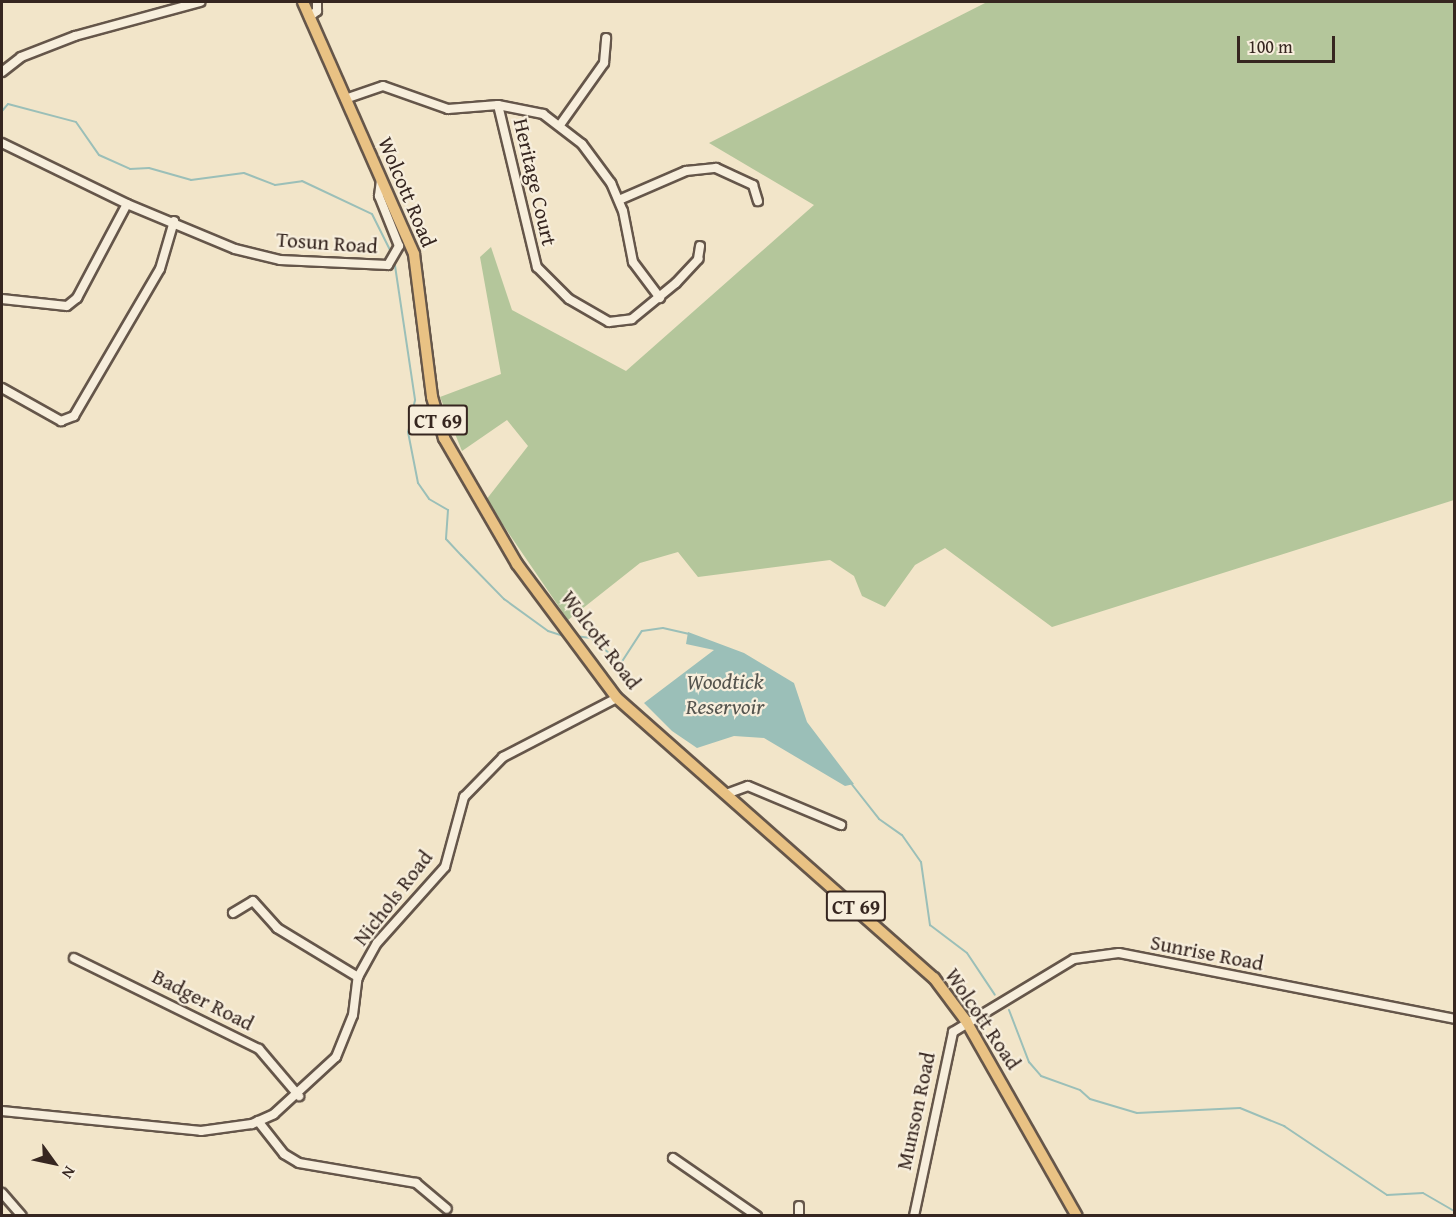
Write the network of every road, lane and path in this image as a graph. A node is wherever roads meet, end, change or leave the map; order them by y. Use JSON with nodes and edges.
{"nodes":[{"id":1,"x":200,"y":2,"type":"edge"},
{"id":2,"x":303,"y":2,"type":"edge"},
{"id":3,"x":317,"y":2,"type":"edge"},
{"id":4,"x":309,"y":17,"type":"junction"},
{"id":5,"x":606,"y":38,"type":"dead end"},
{"id":6,"x":2,"y":72,"type":"edge"},
{"id":7,"x":345,"y":99,"type":"junction"},
{"id":8,"x":498,"y":105,"type":"junction"},
{"id":9,"x":560,"y":125,"type":"junction"},
{"id":10,"x":2,"y":143,"type":"edge"},
{"id":11,"x":382,"y":177,"type":"junction"},
{"id":12,"x":619,"y":200,"type":"junction"},
{"id":13,"x":758,"y":201,"type":"dead end"},
{"id":14,"x":127,"y":204,"type":"junction"},
{"id":15,"x":174,"y":221,"type":"junction"},
{"id":16,"x":700,"y":246,"type":"dead end"},
{"id":17,"x":660,"y":298,"type":"junction"},
{"id":18,"x":2,"y":299,"type":"edge"},
{"id":19,"x":2,"y":388,"type":"edge"},
{"id":20,"x":617,"y":698,"type":"junction"},
{"id":21,"x":726,"y":794,"type":"junction"},
{"id":22,"x":841,"y":825,"type":"dead end"},
{"id":23,"x":233,"y":913,"type":"dead end"},
{"id":24,"x":74,"y":958,"type":"dead end"},
{"id":25,"x":358,"y":977,"type":"junction"},
{"id":26,"x":1455,"y":1020,"type":"edge"},
{"id":27,"x":966,"y":1021,"type":"junction"},
{"id":28,"x":299,"y":1096,"type":"junction"},
{"id":29,"x":2,"y":1111,"type":"edge"},
{"id":30,"x":258,"y":1121,"type":"junction"},
{"id":31,"x":672,"y":1158,"type":"dead end"},
{"id":32,"x":2,"y":1193,"type":"edge"},
{"id":33,"x":447,"y":1209,"type":"dead end"},
{"id":34,"x":22,"y":1215,"type":"edge"},
{"id":35,"x":757,"y":1215,"type":"edge"},
{"id":36,"x":914,"y":1215,"type":"edge"},
{"id":37,"x":1077,"y":1215,"type":"edge"}],
"edges":[{"from":1,"to":6,"type":"street"},
{"from":2,"to":4,"type":"main road","name":"Wolcott Road","number":"CT 69"},
{"from":3,"to":4,"type":"street"},
{"from":4,"to":7,"type":"main road","name":"Wolcott Road","number":"CT 69"},
{"from":5,"to":9,"type":"street"},
{"from":7,"to":8,"type":"street"},
{"from":7,"to":11,"type":"main road","name":"Wolcott Road","number":"CT 69"},
{"from":8,"to":9,"type":"street"},
{"from":8,"to":17,"type":"street","name":"Heritage Court"},
{"from":9,"to":12,"type":"street"},
{"from":10,"to":14,"type":"street","name":"Tosun Road"},
{"from":11,"to":15,"type":"street","name":"Tosun Road"},
{"from":11,"to":20,"type":"main road","name":"Wolcott Road","number":"CT 69"},
{"from":12,"to":13,"type":"street"},
{"from":12,"to":17,"type":"street"},
{"from":14,"to":15,"type":"street","name":"Tosun Road"},
{"from":14,"to":18,"type":"street"},
{"from":15,"to":19,"type":"street"},
{"from":16,"to":17,"type":"street","name":"Heritage Court"},
{"from":20,"to":21,"type":"main road","name":"Wolcott Road","number":"CT 69"},
{"from":20,"to":25,"type":"street","name":"Nichols Road"},
{"from":21,"to":22,"type":"street"},
{"from":21,"to":27,"type":"main road","name":"Wolcott Road","number":"CT 69"},
{"from":23,"to":25,"type":"street"},
{"from":24,"to":28,"type":"street","name":"Badger Road"},
{"from":25,"to":28,"type":"street","name":"Nichols Road"},
{"from":26,"to":27,"type":"street","name":"Sunrise Road"},
{"from":27,"to":36,"type":"street","name":"Munson Road"},
{"from":27,"to":37,"type":"main road","name":"Wolcott Road","number":"CT 69"},
{"from":28,"to":30,"type":"street","name":"Nichols Road"},
{"from":29,"to":30,"type":"street","name":"Nichols Road"},
{"from":30,"to":33,"type":"street"},
{"from":31,"to":35,"type":"street"},
{"from":32,"to":34,"type":"street"}]}
